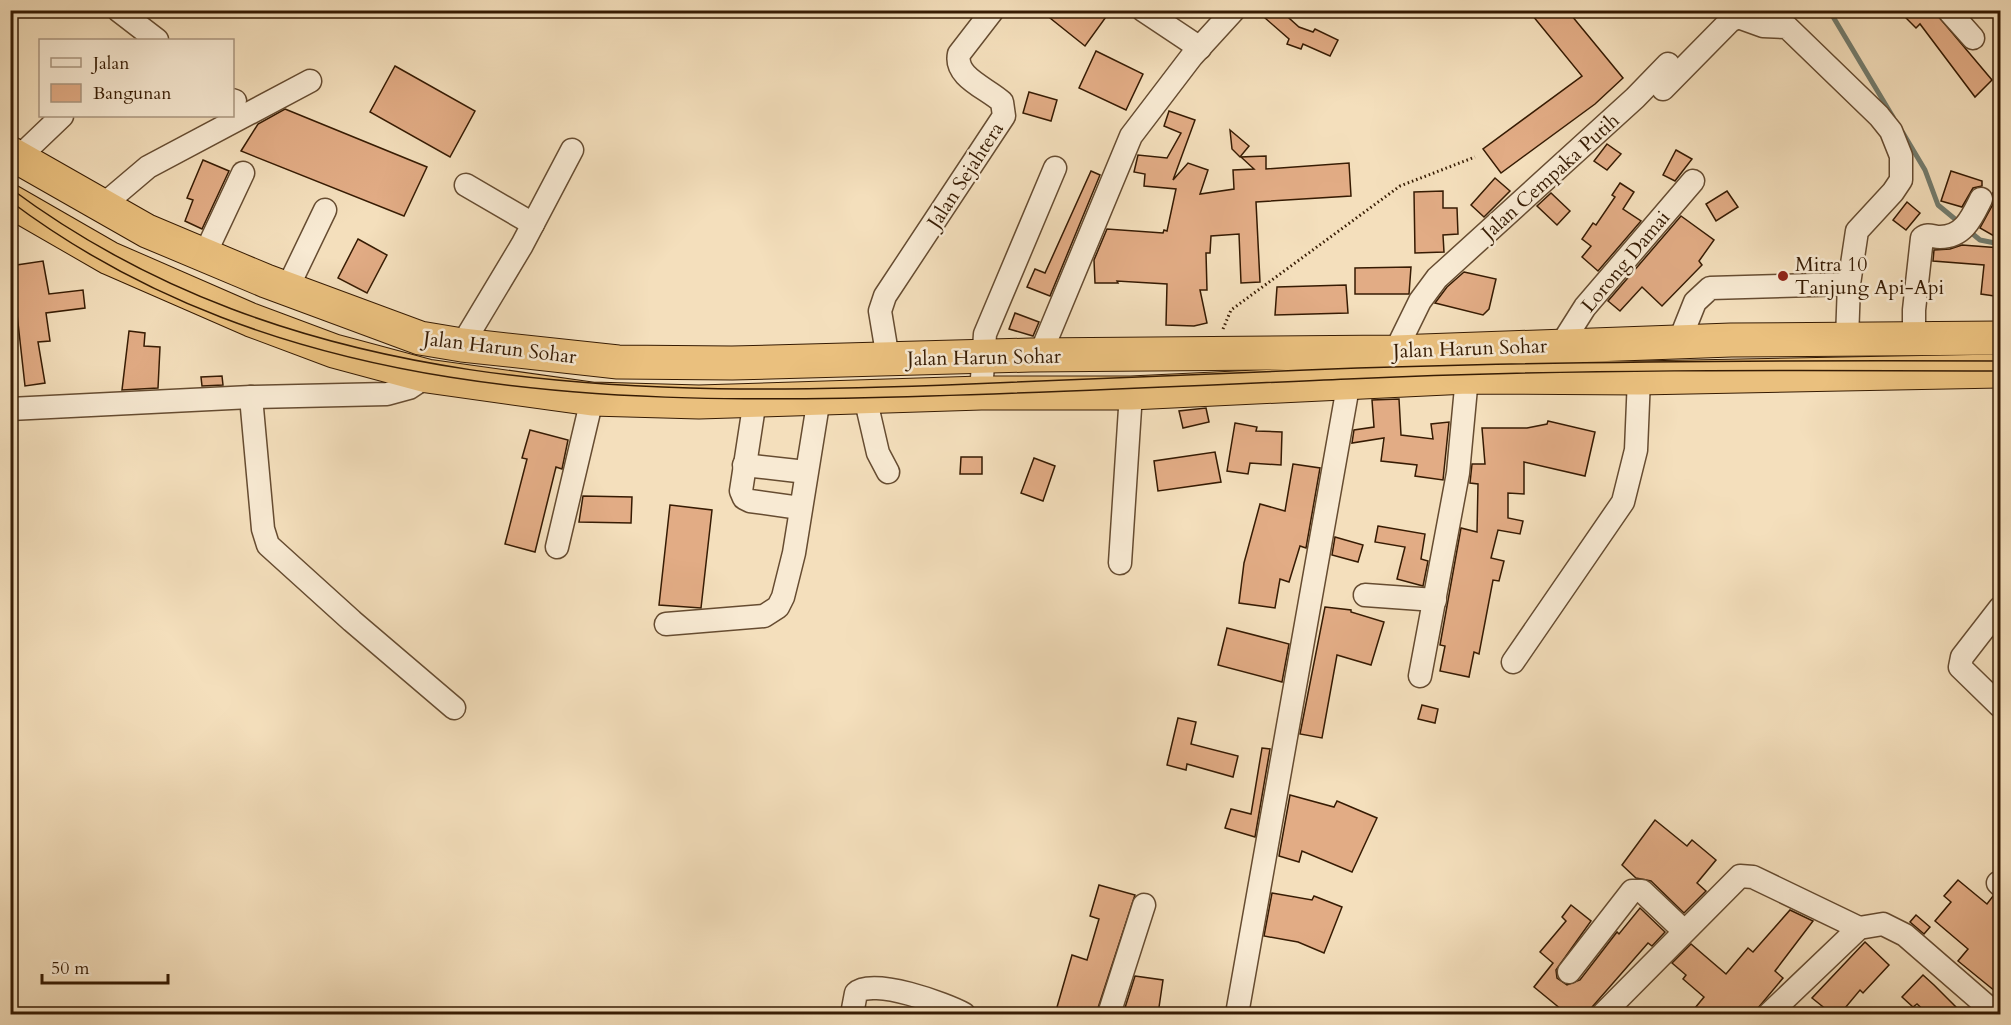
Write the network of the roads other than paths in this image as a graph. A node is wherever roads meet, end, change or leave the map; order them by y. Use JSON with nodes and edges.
{"nodes":[{"id":1,"x":118,"y":10,"type":"edge"},
{"id":2,"x":993,"y":10,"type":"edge"},
{"id":3,"x":1143,"y":10,"type":"edge"},
{"id":4,"x":1234,"y":10,"type":"edge"},
{"id":5,"x":1720,"y":10,"type":"edge"},
{"id":6,"x":1948,"y":10,"type":"edge"},
{"id":7,"x":146,"y":38,"type":"edge"},
{"id":8,"x":1973,"y":38,"type":"dead end"},
{"id":9,"x":1200,"y":48,"type":"junction"},
{"id":10,"x":310,"y":81,"type":"dead end"},
{"id":11,"x":1663,"y":89,"type":"dead end"},
{"id":12,"x":61,"y":117,"type":"edge"},
{"id":13,"x":572,"y":150,"type":"dead end"},
{"id":14,"x":14,"y":155,"type":"edge"},
{"id":15,"x":1055,"y":168,"type":"dead end"},
{"id":16,"x":243,"y":173,"type":"dead end"},
{"id":17,"x":1693,"y":182,"type":"dead end"},
{"id":18,"x":466,"y":185,"type":"dead end"},
{"id":19,"x":1981,"y":199,"type":"dead end"},
{"id":20,"x":10,"y":201,"type":"edge"},
{"id":21,"x":102,"y":206,"type":"junction"},
{"id":22,"x":325,"y":210,"type":"dead end"},
{"id":23,"x":533,"y":224,"type":"junction"},
{"id":24,"x":204,"y":256,"type":"junction"},
{"id":25,"x":1849,"y":284,"type":"junction"},
{"id":26,"x":287,"y":289,"type":"junction"},
{"id":27,"x":2001,"y":338,"type":"edge"},
{"id":28,"x":1847,"y":339,"type":"junction"},
{"id":29,"x":1914,"y":339,"type":"junction"},
{"id":30,"x":1679,"y":342,"type":"junction"},
{"id":31,"x":462,"y":345,"type":"junction"},
{"id":32,"x":1561,"y":345,"type":"junction"},
{"id":33,"x":1395,"y":352,"type":"junction"},
{"id":34,"x":1040,"y":355,"type":"junction"},
{"id":35,"x":982,"y":357,"type":"junction"},
{"id":36,"x":888,"y":359,"type":"junction"},
{"id":37,"x":2001,"y":371,"type":"edge"},
{"id":38,"x":427,"y":376,"type":"junction"},
{"id":39,"x":1467,"y":377,"type":"junction"},
{"id":40,"x":1639,"y":378,"type":"junction"},
{"id":41,"x":1349,"y":381,"type":"junction"},
{"id":42,"x":981,"y":393,"type":"junction"},
{"id":43,"x":1131,"y":393,"type":"junction"},
{"id":44,"x":865,"y":397,"type":"junction"},
{"id":45,"x":251,"y":398,"type":"junction"},
{"id":46,"x":819,"y":398,"type":"junction"},
{"id":47,"x":592,"y":399,"type":"junction"},
{"id":48,"x":754,"y":400,"type":"junction"},
{"id":49,"x":10,"y":409,"type":"edge"},
{"id":50,"x":744,"y":465,"type":"junction"},
{"id":51,"x":806,"y":472,"type":"junction"},
{"id":52,"x":888,"y":472,"type":"dead end"},
{"id":53,"x":800,"y":508,"type":"junction"},
{"id":54,"x":557,"y":547,"type":"dead end"},
{"id":55,"x":1120,"y":562,"type":"dead end"},
{"id":56,"x":1365,"y":595,"type":"dead end"},
{"id":57,"x":1435,"y":600,"type":"junction"},
{"id":58,"x":2001,"y":608,"type":"edge"},
{"id":59,"x":666,"y":624,"type":"dead end"},
{"id":60,"x":1513,"y":662,"type":"dead end"},
{"id":61,"x":1420,"y":676,"type":"dead end"},
{"id":62,"x":2001,"y":706,"type":"edge"},
{"id":63,"x":454,"y":708,"type":"dead end"},
{"id":64,"x":1144,"y":905,"type":"dead end"},
{"id":65,"x":1859,"y":928,"type":"junction"},
{"id":66,"x":1684,"y":931,"type":"junction"},
{"id":67,"x":1569,"y":972,"type":"dead end"},
{"id":68,"x":852,"y":1014,"type":"edge"},
{"id":69,"x":961,"y":1014,"type":"edge"},
{"id":70,"x":1109,"y":1014,"type":"edge"},
{"id":71,"x":1238,"y":1014,"type":"edge"},
{"id":72,"x":1603,"y":1014,"type":"edge"},
{"id":73,"x":1769,"y":1014,"type":"edge"},
{"id":74,"x":1996,"y":1014,"type":"edge"}],
"edges":[{"from":1,"to":7,"type":"street"},
{"from":2,"to":36,"type":"street","name":"Jalan Sejahtera"},
{"from":3,"to":9,"type":"street"},
{"from":4,"to":9,"type":"street"},
{"from":5,"to":33,"type":"street","name":"Jalan Cempaka Putih"},
{"from":6,"to":8,"type":"street"},
{"from":9,"to":34,"type":"street"},
{"from":10,"to":21,"type":"street"},
{"from":11,"to":25,"type":"street"},
{"from":12,"to":14,"type":"street"},
{"from":13,"to":23,"type":"street"},
{"from":14,"to":21,"type":"highway","name":"Jalan Harun Sohar"},
{"from":15,"to":35,"type":"street"},
{"from":16,"to":24,"type":"street"},
{"from":17,"to":32,"type":"street","name":"Lorong Damai"},
{"from":18,"to":23,"type":"street"},
{"from":19,"to":29,"type":"street"},
{"from":20,"to":38,"type":"highway","name":"Jalan Harun Sohar"},
{"from":21,"to":24,"type":"highway","name":"Jalan Harun Sohar"},
{"from":22,"to":26,"type":"street"},
{"from":23,"to":31,"type":"street"},
{"from":24,"to":26,"type":"highway","name":"Jalan Harun Sohar"},
{"from":25,"to":28,"type":"street"},
{"from":25,"to":30,"type":"street"},
{"from":26,"to":31,"type":"highway","name":"Jalan Harun Sohar"},
{"from":27,"to":29,"type":"highway","name":"Jalan Harun Sohar"},
{"from":28,"to":29,"type":"highway","name":"Jalan Harun Sohar"},
{"from":28,"to":30,"type":"highway","name":"Jalan Harun Sohar"},
{"from":30,"to":32,"type":"highway","name":"Jalan Harun Sohar"},
{"from":31,"to":36,"type":"highway","name":"Jalan Harun Sohar"},
{"from":32,"to":33,"type":"highway","name":"Jalan Harun Sohar"},
{"from":33,"to":34,"type":"highway","name":"Jalan Harun Sohar"},
{"from":34,"to":35,"type":"highway","name":"Jalan Harun Sohar"},
{"from":35,"to":36,"type":"highway","name":"Jalan Harun Sohar"},
{"from":35,"to":42,"type":"street"},
{"from":37,"to":40,"type":"highway","name":"Jalan Harun Sohar"},
{"from":38,"to":45,"type":"street"},
{"from":38,"to":47,"type":"highway","name":"Jalan Harun Sohar"},
{"from":39,"to":40,"type":"highway","name":"Jalan Harun Sohar"},
{"from":39,"to":41,"type":"highway","name":"Jalan Harun Sohar"},
{"from":39,"to":57,"type":"street"},
{"from":40,"to":60,"type":"street"},
{"from":41,"to":43,"type":"highway","name":"Jalan Harun Sohar"},
{"from":41,"to":71,"type":"street"},
{"from":42,"to":43,"type":"highway","name":"Jalan Harun Sohar"},
{"from":42,"to":44,"type":"highway","name":"Jalan Harun Sohar"},
{"from":43,"to":55,"type":"street"},
{"from":44,"to":46,"type":"highway","name":"Jalan Harun Sohar"},
{"from":44,"to":52,"type":"street"},
{"from":45,"to":49,"type":"street"},
{"from":45,"to":63,"type":"street"},
{"from":46,"to":48,"type":"highway","name":"Jalan Harun Sohar"},
{"from":46,"to":51,"type":"street"},
{"from":47,"to":48,"type":"highway","name":"Jalan Harun Sohar"},
{"from":47,"to":54,"type":"street"},
{"from":48,"to":50,"type":"street"},
{"from":50,"to":51,"type":"street"},
{"from":50,"to":53,"type":"street"},
{"from":51,"to":53,"type":"street"},
{"from":53,"to":59,"type":"street"},
{"from":56,"to":57,"type":"street"},
{"from":57,"to":61,"type":"street"},
{"from":58,"to":62,"type":"street"},
{"from":64,"to":70,"type":"street"},
{"from":65,"to":66,"type":"street"},
{"from":65,"to":73,"type":"street"},
{"from":65,"to":74,"type":"street"},
{"from":66,"to":67,"type":"street"},
{"from":66,"to":72,"type":"street"},
{"from":68,"to":69,"type":"street"}]}
